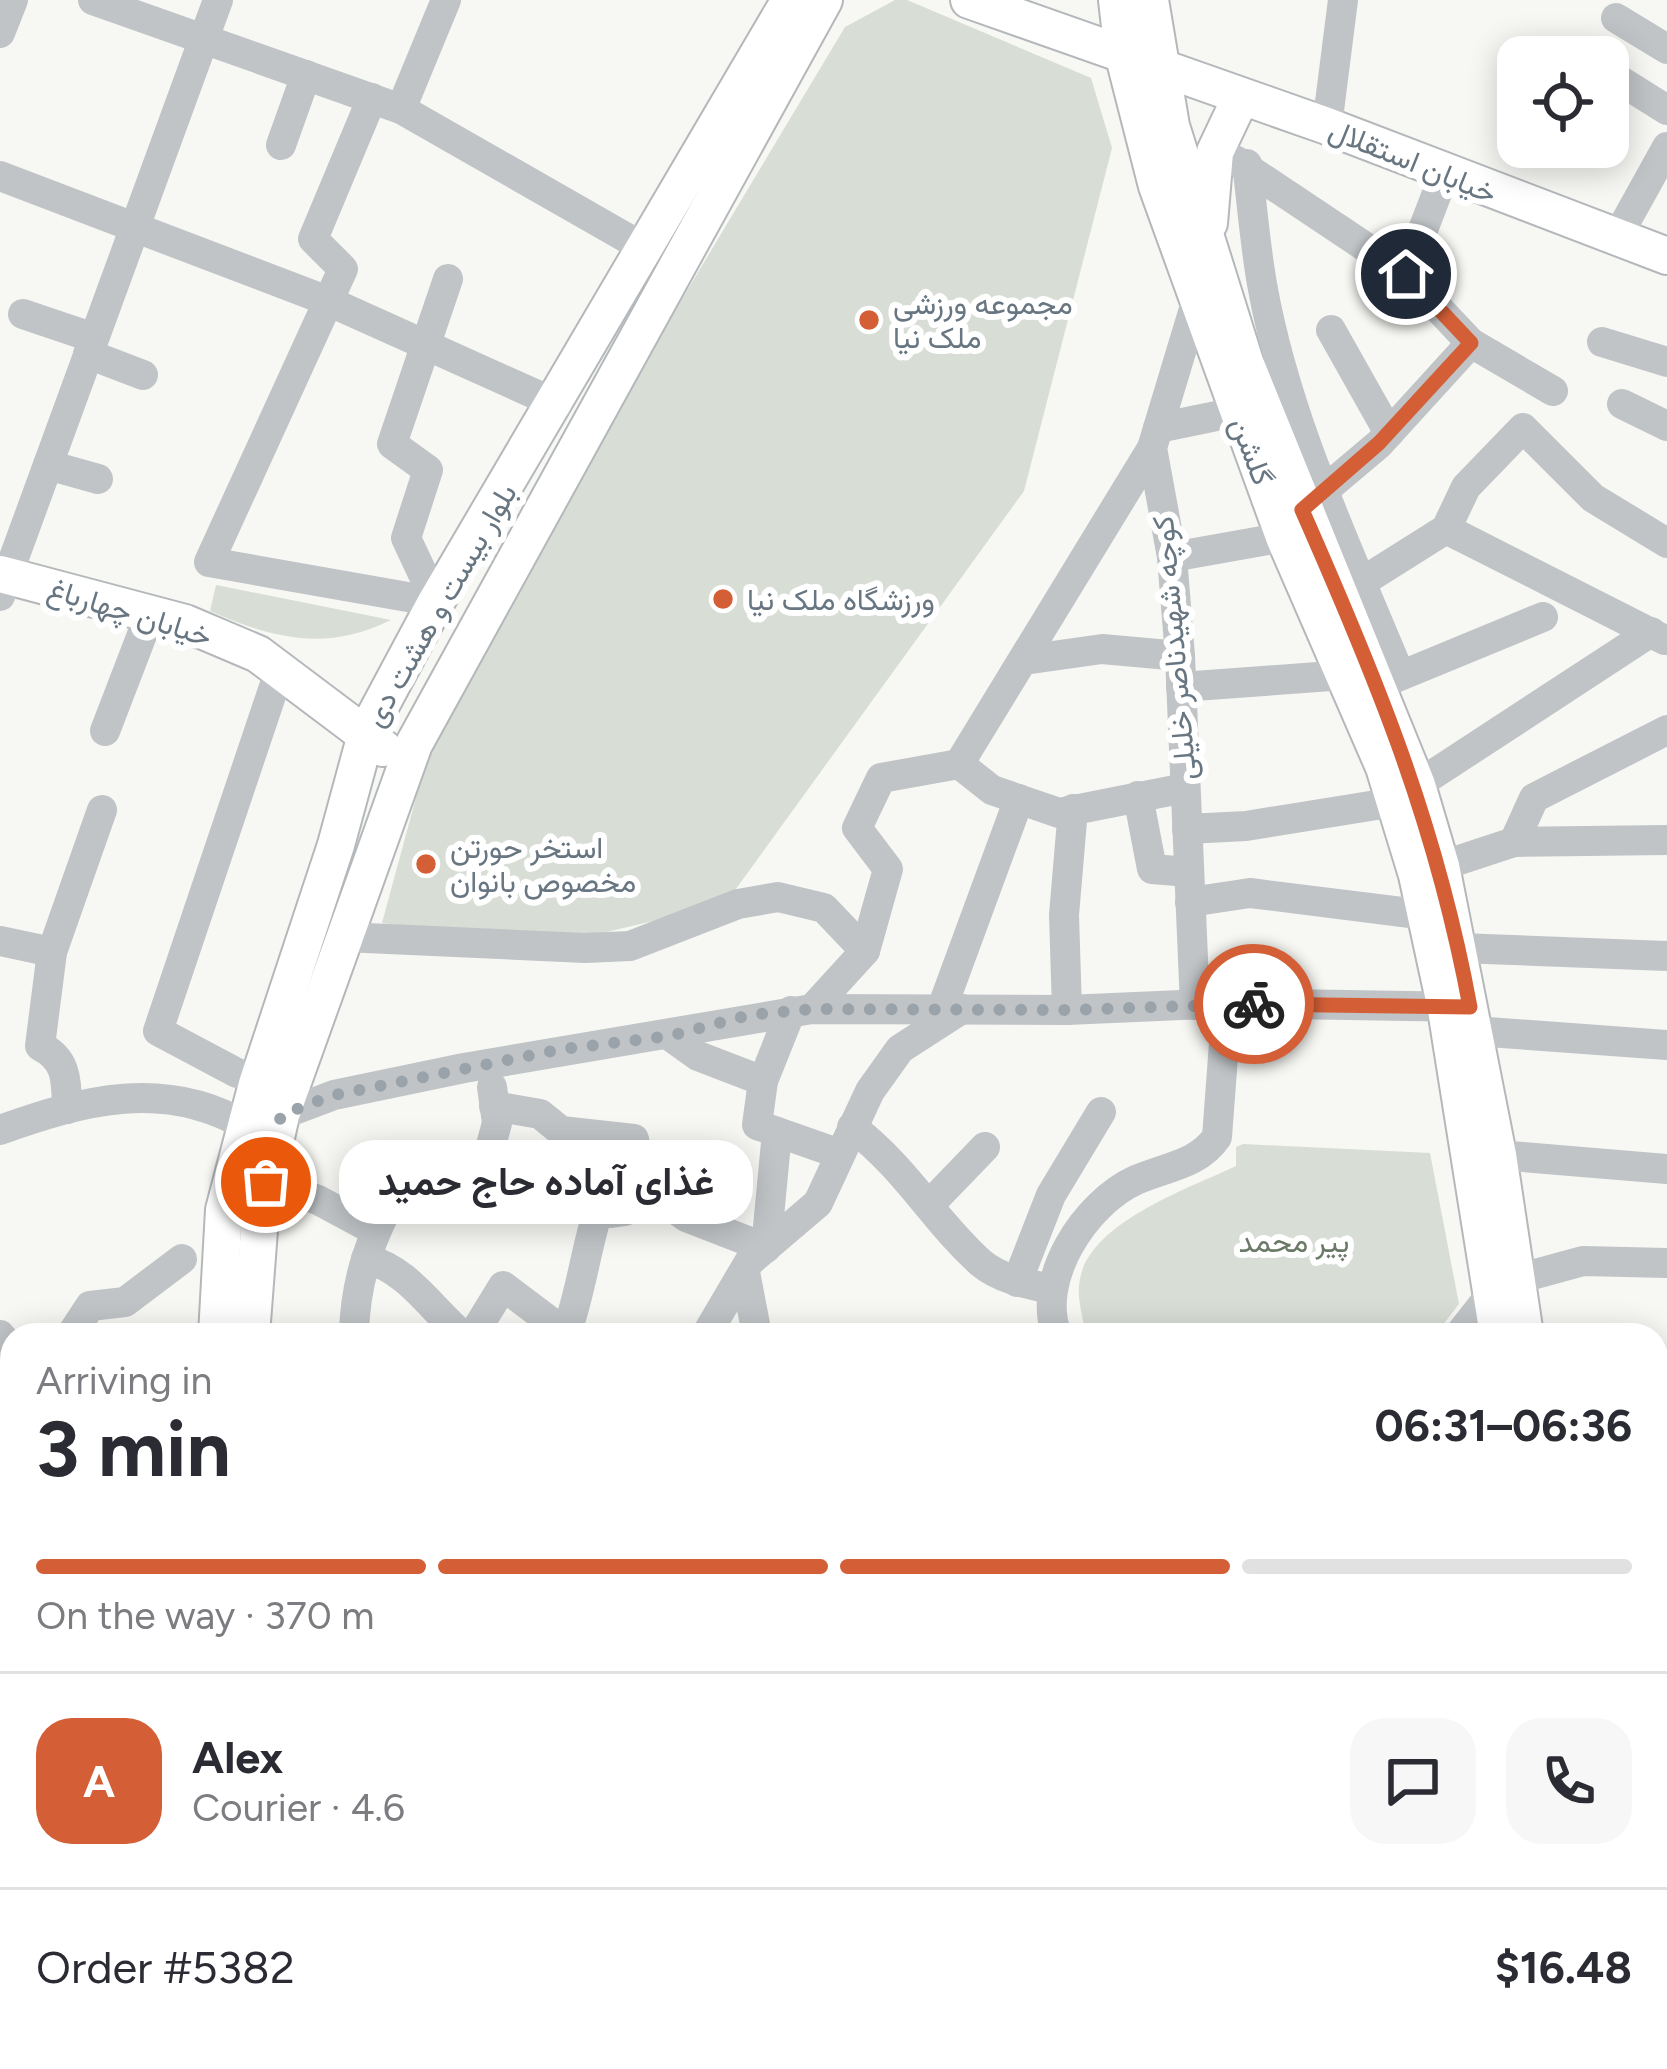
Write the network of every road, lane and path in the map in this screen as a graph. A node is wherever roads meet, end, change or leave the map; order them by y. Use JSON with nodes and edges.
{"nodes":[{"id":1,"x":14,"y":0,"type":"edge"},
{"id":2,"x":93,"y":0,"type":"edge"},
{"id":3,"x":218,"y":0,"type":"edge"},
{"id":4,"x":446,"y":0,"type":"edge"},
{"id":5,"x":790,"y":0,"type":"edge"},
{"id":6,"x":824,"y":0,"type":"edge"},
{"id":7,"x":969,"y":0,"type":"edge"},
{"id":8,"x":1118,"y":0,"type":"edge"},
{"id":9,"x":1150,"y":0,"type":"edge"},
{"id":10,"x":1343,"y":0,"type":"edge"},
{"id":11,"x":1616,"y":18,"type":"dead end"},
{"id":12,"x":0,"y":33,"type":"edge"},
{"id":13,"x":205,"y":39,"type":"junction"},
{"id":14,"x":1667,"y":49,"type":"edge"},
{"id":15,"x":1123,"y":53,"type":"junction"},
{"id":16,"x":1158,"y":66,"type":"junction"},
{"id":17,"x":306,"y":75,"type":"junction"},
{"id":18,"x":1629,"y":86,"type":"edge"},
{"id":19,"x":1240,"y":97,"type":"junction"},
{"id":20,"x":386,"y":104,"type":"junction"},
{"id":21,"x":1667,"y":110,"type":"edge"},
{"id":22,"x":1327,"y":126,"type":"junction"},
{"id":23,"x":281,"y":145,"type":"dead end"},
{"id":24,"x":1667,"y":147,"type":"edge"},
{"id":25,"x":1231,"y":158,"type":"junction"},
{"id":26,"x":1444,"y":175,"type":"junction"},
{"id":27,"x":0,"y":176,"type":"edge"},
{"id":28,"x":135,"y":226,"type":"junction"},
{"id":29,"x":1616,"y":238,"type":"junction"},
{"id":30,"x":1208,"y":245,"type":"junction"},
{"id":31,"x":646,"y":249,"type":"junction"},
{"id":32,"x":1667,"y":256,"type":"edge"},
{"id":33,"x":1406,"y":274,"type":"junction"},
{"id":34,"x":448,"y":279,"type":"dead end"},
{"id":35,"x":1197,"y":299,"type":"junction"},
{"id":36,"x":328,"y":301,"type":"junction"},
{"id":37,"x":22,"y":314,"type":"dead end"},
{"id":38,"x":1331,"y":330,"type":"dead end"},
{"id":39,"x":1602,"y":342,"type":"dead end"},
{"id":40,"x":1471,"y":343,"type":"junction"},
{"id":41,"x":426,"y":344,"type":"junction"},
{"id":42,"x":91,"y":346,"type":"junction"},
{"id":43,"x":1667,"y":362,"type":"edge"},
{"id":44,"x":143,"y":375,"type":"dead end"},
{"id":45,"x":1553,"y":392,"type":"dead end"},
{"id":46,"x":1622,"y":404,"type":"dead end"},
{"id":47,"x":574,"y":411,"type":"junction"},
{"id":48,"x":1236,"y":412,"type":"junction"},
{"id":49,"x":1667,"y":427,"type":"edge"},
{"id":50,"x":1389,"y":433,"type":"junction"},
{"id":51,"x":1155,"y":438,"type":"junction"},
{"id":52,"x":48,"y":465,"type":"junction"},
{"id":53,"x":98,"y":479,"type":"dead end"},
{"id":54,"x":1303,"y":513,"type":"junction"},
{"id":55,"x":1446,"y":530,"type":"junction"},
{"id":56,"x":1667,"y":543,"type":"edge"},
{"id":57,"x":1172,"y":557,"type":"junction"},
{"id":58,"x":2,"y":582,"type":"edge"},
{"id":59,"x":1351,"y":589,"type":"junction"},
{"id":60,"x":436,"y":602,"type":"junction"},
{"id":61,"x":150,"y":614,"type":"junction"},
{"id":62,"x":1543,"y":617,"type":"dead end"},
{"id":63,"x":1659,"y":636,"type":"edge"},
{"id":64,"x":1024,"y":660,"type":"junction"},
{"id":65,"x":269,"y":662,"type":"junction"},
{"id":66,"x":400,"y":669,"type":"junction"},
{"id":67,"x":1180,"y":672,"type":"junction"},
{"id":68,"x":1374,"y":679,"type":"junction"},
{"id":69,"x":443,"y":685,"type":"junction"},
{"id":70,"x":1667,"y":730,"type":"edge"},
{"id":71,"x":105,"y":731,"type":"dead end"},
{"id":72,"x":367,"y":731,"type":"junction"},
{"id":73,"x":414,"y":743,"type":"junction"},
{"id":74,"x":959,"y":764,"type":"junction"},
{"id":75,"x":1185,"y":788,"type":"junction"},
{"id":76,"x":1406,"y":794,"type":"junction"},
{"id":77,"x":1138,"y":796,"type":"junction"},
{"id":78,"x":1019,"y":799,"type":"junction"},
{"id":79,"x":1073,"y":809,"type":"junction"},
{"id":80,"x":101,"y":810,"type":"dead end"},
{"id":81,"x":1187,"y":830,"type":"junction"},
{"id":82,"x":1667,"y":840,"type":"edge"},
{"id":83,"x":1514,"y":842,"type":"junction"},
{"id":84,"x":336,"y":845,"type":"junction"},
{"id":85,"x":372,"y":857,"type":"junction"},
{"id":86,"x":1441,"y":866,"type":"junction"},
{"id":87,"x":1190,"y":887,"type":"junction"},
{"id":88,"x":1426,"y":915,"type":"junction"},
{"id":89,"x":344,"y":937,"type":"junction"},
{"id":90,"x":0,"y":941,"type":"edge"},
{"id":91,"x":1459,"y":947,"type":"junction"},
{"id":92,"x":865,"y":951,"type":"junction"},
{"id":93,"x":52,"y":952,"type":"junction"},
{"id":94,"x":1667,"y":956,"type":"edge"},
{"id":95,"x":1227,"y":1004,"type":"junction"},
{"id":96,"x":1195,"y":1005,"type":"junction"},
{"id":97,"x":952,"y":1008,"type":"junction"},
{"id":98,"x":802,"y":1010,"type":"junction"},
{"id":99,"x":1067,"y":1010,"type":"junction"},
{"id":100,"x":1463,"y":1016,"type":"junction"},
{"id":101,"x":670,"y":1036,"type":"junction"},
{"id":102,"x":1667,"y":1045,"type":"edge"},
{"id":103,"x":488,"y":1063,"type":"junction"},
{"id":104,"x":237,"y":1073,"type":"dead end"},
{"id":105,"x":763,"y":1081,"type":"junction"},
{"id":106,"x":494,"y":1106,"type":"junction"},
{"id":107,"x":67,"y":1109,"type":"junction"},
{"id":108,"x":1101,"y":1112,"type":"dead end"},
{"id":109,"x":281,"y":1115,"type":"junction"},
{"id":110,"x":246,"y":1126,"type":"junction"},
{"id":111,"x":0,"y":1130,"type":"edge"},
{"id":112,"x":777,"y":1132,"type":"junction"},
{"id":113,"x":844,"y":1140,"type":"junction"},
{"id":114,"x":985,"y":1147,"type":"dead end"},
{"id":115,"x":1498,"y":1155,"type":"junction"},
{"id":116,"x":1667,"y":1169,"type":"edge"},
{"id":117,"x":482,"y":1179,"type":"junction"},
{"id":118,"x":266,"y":1182,"type":"junction"},
{"id":119,"x":644,"y":1186,"type":"junction"},
{"id":120,"x":931,"y":1203,"type":"junction"},
{"id":121,"x":598,"y":1211,"type":"junction"},
{"id":122,"x":370,"y":1244,"type":"junction"},
{"id":123,"x":182,"y":1258,"type":"dead end"},
{"id":124,"x":754,"y":1261,"type":"junction"},
{"id":125,"x":1667,"y":1262,"type":"edge"},
{"id":126,"x":1017,"y":1282,"type":"junction"},
{"id":127,"x":1504,"y":1286,"type":"junction"},
{"id":128,"x":1051,"y":1289,"type":"junction"},
{"id":129,"x":79,"y":1323,"type":"edge"},
{"id":130,"x":218,"y":1323,"type":"edge"},
{"id":131,"x":252,"y":1323,"type":"edge"},
{"id":132,"x":354,"y":1323,"type":"edge"},
{"id":133,"x":452,"y":1323,"type":"edge"},
{"id":134,"x":479,"y":1323,"type":"edge"},
{"id":135,"x":552,"y":1323,"type":"edge"},
{"id":136,"x":571,"y":1323,"type":"edge"},
{"id":137,"x":714,"y":1323,"type":"edge"},
{"id":138,"x":757,"y":1323,"type":"edge"},
{"id":139,"x":1052,"y":1323,"type":"edge"},
{"id":140,"x":1471,"y":1323,"type":"edge"},
{"id":141,"x":1499,"y":1323,"type":"edge"},
{"id":142,"x":1520,"y":1323,"type":"edge"}],
"edges":[{"from":1,"to":12,"type":"street"},
{"from":2,"to":13,"type":"street"},
{"from":3,"to":13,"type":"street"},
{"from":4,"to":20,"type":"street"},
{"from":5,"to":31,"type":"main road","name":"بلوار بیست و هشت دی"},
{"from":6,"to":47,"type":"main road","name":"بلوار بیست و هشت دی"},
{"from":7,"to":15,"type":"main road","name":"خیابان استقلال"},
{"from":8,"to":15,"type":"main road","name":"گلشن"},
{"from":9,"to":16,"type":"main road","name":"گلشن"},
{"from":10,"to":22,"type":"street"},
{"from":11,"to":14,"type":"street"},
{"from":13,"to":17,"type":"street"},
{"from":13,"to":28,"type":"street"},
{"from":15,"to":16,"type":"main road","name":"خیابان استقلال"},
{"from":15,"to":35,"type":"main road","name":"گلشن"},
{"from":16,"to":19,"type":"main road","name":"خیابان استقلال"},
{"from":16,"to":30,"type":"main road","name":"گلشن"},
{"from":17,"to":20,"type":"street"},
{"from":17,"to":23,"type":"street"},
{"from":18,"to":21,"type":"street"},
{"from":19,"to":22,"type":"main road","name":"خیابان استقلال"},
{"from":19,"to":25,"type":"main road"},
{"from":20,"to":31,"type":"street"},
{"from":20,"to":36,"type":"street"},
{"from":22,"to":26,"type":"main road","name":"خیابان استقلال"},
{"from":24,"to":29,"type":"street"},
{"from":25,"to":30,"type":"main road"},
{"from":25,"to":33,"type":"street"},
{"from":25,"to":54,"type":"street"},
{"from":26,"to":29,"type":"main road","name":"خیابان استقلال"},
{"from":26,"to":33,"type":"street"},
{"from":27,"to":28,"type":"street"},
{"from":28,"to":36,"type":"street"},
{"from":28,"to":42,"type":"street"},
{"from":29,"to":32,"type":"main road","name":"خیابان استقلال"},
{"from":30,"to":54,"type":"main road","name":"گلشن"},
{"from":31,"to":47,"type":"main road","name":"بلوار بیست و هشت دی"},
{"from":33,"to":40,"type":"street"},
{"from":34,"to":41,"type":"street"},
{"from":35,"to":48,"type":"main road","name":"گلشن"},
{"from":35,"to":51,"type":"street","name":"کوچه شهیدناصر خلیلی"},
{"from":36,"to":41,"type":"street"},
{"from":36,"to":60,"type":"street"},
{"from":37,"to":42,"type":"street"},
{"from":38,"to":50,"type":"street"},
{"from":39,"to":43,"type":"street"},
{"from":40,"to":45,"type":"street"},
{"from":40,"to":50,"type":"street"},
{"from":41,"to":47,"type":"street"},
{"from":41,"to":60,"type":"street"},
{"from":42,"to":44,"type":"street"},
{"from":42,"to":52,"type":"street"},
{"from":46,"to":49,"type":"street"},
{"from":47,"to":60,"type":"main road","name":"بلوار بیست و هشت دی"},
{"from":47,"to":69,"type":"main road","name":"بلوار بیست و هشت دی"},
{"from":48,"to":51,"type":"street"},
{"from":48,"to":54,"type":"main road","name":"گلشن"},
{"from":50,"to":54,"type":"street"},
{"from":51,"to":57,"type":"street","name":"کوچه شهیدناصر خلیلی"},
{"from":51,"to":64,"type":"street"},
{"from":52,"to":53,"type":"street"},
{"from":52,"to":58,"type":"street"},
{"from":54,"to":57,"type":"street"},
{"from":54,"to":59,"type":"main road","name":"گلشن"},
{"from":54,"to":68,"type":"main road","name":"گلشن"},
{"from":55,"to":56,"type":"street"},
{"from":55,"to":59,"type":"street"},
{"from":55,"to":63,"type":"street"},
{"from":57,"to":67,"type":"street","name":"کوچه شهیدناصر خلیلی"},
{"from":58,"to":61,"type":"main road","name":"خیابان چهارباغ"},
{"from":59,"to":68,"type":"main road","name":"گلشن"},
{"from":60,"to":66,"type":"main road","name":"بلوار بیست و هشت دی"},
{"from":61,"to":65,"type":"main road","name":"خیابان چهارباغ"},
{"from":61,"to":71,"type":"street"},
{"from":62,"to":68,"type":"street"},
{"from":63,"to":76,"type":"street"},
{"from":64,"to":67,"type":"street"},
{"from":64,"to":74,"type":"street"},
{"from":65,"to":72,"type":"main road","name":"خیابان چهارباغ"},
{"from":65,"to":104,"type":"street"},
{"from":66,"to":69,"type":"main road"},
{"from":66,"to":72,"type":"main road","name":"بلوار بیست و هشت دی"},
{"from":67,"to":68,"type":"street"},
{"from":67,"to":75,"type":"street","name":"کوچه شهیدناصر خلیلی"},
{"from":68,"to":76,"type":"main road","name":"گلشن"},
{"from":69,"to":73,"type":"main road","name":"بلوار بیست و هشت دی"},
{"from":70,"to":83,"type":"street"},
{"from":72,"to":73,"type":"main road"},
{"from":72,"to":84,"type":"main road","name":"بلوار بیست و هشت دی"},
{"from":73,"to":85,"type":"main road","name":"بلوار بیست و هشت دی"},
{"from":74,"to":78,"type":"street"},
{"from":74,"to":92,"type":"street"},
{"from":75,"to":77,"type":"street"},
{"from":75,"to":81,"type":"street","name":"کوچه شهیدناصر خلیلی"},
{"from":76,"to":81,"type":"street"},
{"from":76,"to":86,"type":"main road","name":"گلشن"},
{"from":76,"to":88,"type":"main road","name":"گلشن"},
{"from":77,"to":79,"type":"street"},
{"from":77,"to":87,"type":"street"},
{"from":78,"to":79,"type":"street"},
{"from":78,"to":97,"type":"street"},
{"from":79,"to":99,"type":"street"},
{"from":80,"to":93,"type":"street"},
{"from":81,"to":87,"type":"street","name":"کوچه شهیدناصر خلیلی"},
{"from":82,"to":83,"type":"street"},
{"from":83,"to":86,"type":"street"},
{"from":84,"to":85,"type":"main road"},
{"from":84,"to":110,"type":"main road","name":"بلوار بیست و هشت دی"},
{"from":85,"to":89,"type":"main road","name":"بلوار بیست و هشت دی"},
{"from":86,"to":91,"type":"main road","name":"گلشن"},
{"from":87,"to":88,"type":"street"},
{"from":87,"to":96,"type":"street","name":"کوچه شهیدناصر خلیلی"},
{"from":88,"to":100,"type":"main road","name":"گلشن"},
{"from":89,"to":92,"type":"street"},
{"from":89,"to":109,"type":"main road","name":"بلوار بیست و هشت دی"},
{"from":90,"to":93,"type":"street"},
{"from":91,"to":94,"type":"street"},
{"from":91,"to":100,"type":"main road","name":"گلشن"},
{"from":92,"to":98,"type":"street"},
{"from":93,"to":107,"type":"street"},
{"from":95,"to":96,"type":"street"},
{"from":95,"to":100,"type":"street"},
{"from":95,"to":128,"type":"street"},
{"from":96,"to":99,"type":"street"},
{"from":97,"to":98,"type":"street"},
{"from":97,"to":99,"type":"street"},
{"from":97,"to":113,"type":"street"},
{"from":98,"to":101,"type":"street"},
{"from":98,"to":105,"type":"street"},
{"from":100,"to":102,"type":"street"},
{"from":100,"to":115,"type":"main road","name":"گلشن"},
{"from":100,"to":127,"type":"main road","name":"گلشن"},
{"from":101,"to":103,"type":"street"},
{"from":101,"to":105,"type":"street"},
{"from":103,"to":106,"type":"street"},
{"from":103,"to":109,"type":"street"},
{"from":105,"to":112,"type":"street"},
{"from":106,"to":117,"type":"street"},
{"from":106,"to":119,"type":"street"},
{"from":107,"to":110,"type":"street"},
{"from":107,"to":111,"type":"street"},
{"from":108,"to":126,"type":"street"},
{"from":109,"to":118,"type":"main road","name":"بلوار بیست و هشت دی"},
{"from":110,"to":130,"type":"main road","name":"بلوار بیست و هشت دی"},
{"from":112,"to":113,"type":"street"},
{"from":112,"to":124,"type":"street"},
{"from":113,"to":120,"type":"street"},
{"from":113,"to":124,"type":"street"},
{"from":114,"to":120,"type":"street"},
{"from":115,"to":116,"type":"street"},
{"from":115,"to":127,"type":"main road","name":"گلشن"},
{"from":117,"to":121,"type":"street"},
{"from":117,"to":122,"type":"street"},
{"from":118,"to":122,"type":"street"},
{"from":118,"to":131,"type":"main road","name":"بلوار بیست و هشت دی"},
{"from":119,"to":121,"type":"street"},
{"from":119,"to":124,"type":"street"},
{"from":120,"to":126,"type":"street"},
{"from":121,"to":136,"type":"street"},
{"from":122,"to":132,"type":"street"},
{"from":122,"to":133,"type":"street"},
{"from":123,"to":129,"type":"street"},
{"from":124,"to":137,"type":"street"},
{"from":124,"to":138,"type":"street"},
{"from":125,"to":127,"type":"street"},
{"from":126,"to":128,"type":"street"},
{"from":127,"to":140,"type":"street"},
{"from":127,"to":141,"type":"main road","name":"گلشن"},
{"from":127,"to":142,"type":"main road","name":"گلشن"},
{"from":128,"to":139,"type":"street"},
{"from":134,"to":135,"type":"street"}]}
